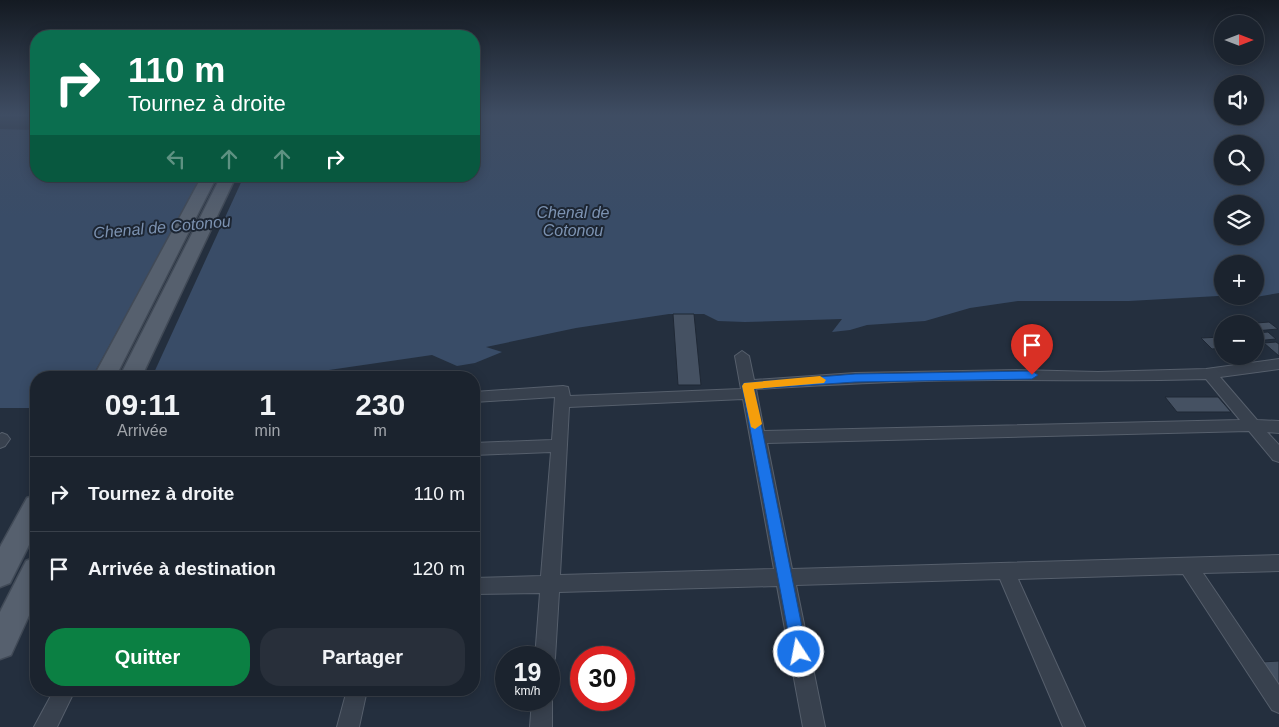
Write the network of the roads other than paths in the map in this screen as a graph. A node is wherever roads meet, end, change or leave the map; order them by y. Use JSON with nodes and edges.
{"nodes":[{"id":1,"x":207,"y":182,"type":"edge"},
{"id":2,"x":226,"y":182,"type":"edge"},
{"id":3,"x":742,"y":356,"type":"dead end"},
{"id":4,"x":1279,"y":364,"type":"edge"},
{"id":5,"x":108,"y":371,"type":"edge"},
{"id":6,"x":133,"y":371,"type":"edge"},
{"id":7,"x":1210,"y":374,"type":"junction"},
{"id":8,"x":749,"y":390,"type":"junction"},
{"id":9,"x":480,"y":397,"type":"edge"},
{"id":10,"x":563,"y":402,"type":"junction"},
{"id":11,"x":1253,"y":426,"type":"junction"},
{"id":12,"x":1279,"y":428,"type":"edge"},
{"id":13,"x":758,"y":437,"type":"junction"},
{"id":14,"x":560,"y":446,"type":"junction"},
{"id":15,"x":480,"y":449,"type":"edge"},
{"id":16,"x":1279,"y":456,"type":"edge"},
{"id":17,"x":30,"y":517,"type":"edge"},
{"id":18,"x":1279,"y":563,"type":"edge"},
{"id":19,"x":1187,"y":565,"type":"junction"},
{"id":20,"x":1006,"y":571,"type":"junction"},
{"id":21,"x":0,"y":574,"type":"edge"},
{"id":22,"x":784,"y":577,"type":"junction"},
{"id":23,"x":30,"y":582,"type":"edge"},
{"id":24,"x":550,"y":584,"type":"junction"},
{"id":25,"x":480,"y":586,"type":"edge"},
{"id":26,"x":0,"y":644,"type":"edge"},
{"id":27,"x":546,"y":646,"type":"edge"},
{"id":28,"x":62,"y":696,"type":"edge"},
{"id":29,"x":356,"y":696,"type":"edge"},
{"id":30,"x":1279,"y":703,"type":"edge"},
{"id":31,"x":541,"y":711,"type":"edge"},
{"id":32,"x":45,"y":727,"type":"edge"},
{"id":33,"x":348,"y":727,"type":"edge"},
{"id":34,"x":540,"y":727,"type":"edge"},
{"id":35,"x":814,"y":727,"type":"edge"},
{"id":36,"x":1074,"y":727,"type":"edge"}],
"edges":[{"from":1,"to":5,"type":"main road"},
{"from":2,"to":6,"type":"main road"},
{"from":3,"to":8,"type":"street"},
{"from":4,"to":7,"type":"street"},
{"from":7,"to":8,"type":"street"},
{"from":7,"to":11,"type":"street"},
{"from":8,"to":10,"type":"street"},
{"from":8,"to":13,"type":"street"},
{"from":9,"to":10,"type":"street"},
{"from":10,"to":14,"type":"street"},
{"from":11,"to":12,"type":"street"},
{"from":11,"to":13,"type":"street"},
{"from":11,"to":16,"type":"street"},
{"from":13,"to":22,"type":"street"},
{"from":14,"to":15,"type":"street"},
{"from":14,"to":24,"type":"street"},
{"from":17,"to":21,"type":"main road"},
{"from":18,"to":19,"type":"street"},
{"from":19,"to":20,"type":"street"},
{"from":19,"to":30,"type":"street"},
{"from":20,"to":22,"type":"street"},
{"from":20,"to":36,"type":"street"},
{"from":22,"to":24,"type":"street"},
{"from":22,"to":35,"type":"street"},
{"from":23,"to":26,"type":"main road"},
{"from":24,"to":25,"type":"street"},
{"from":24,"to":27,"type":"street"},
{"from":28,"to":32,"type":"street"},
{"from":29,"to":33,"type":"street"},
{"from":31,"to":34,"type":"street"}]}
